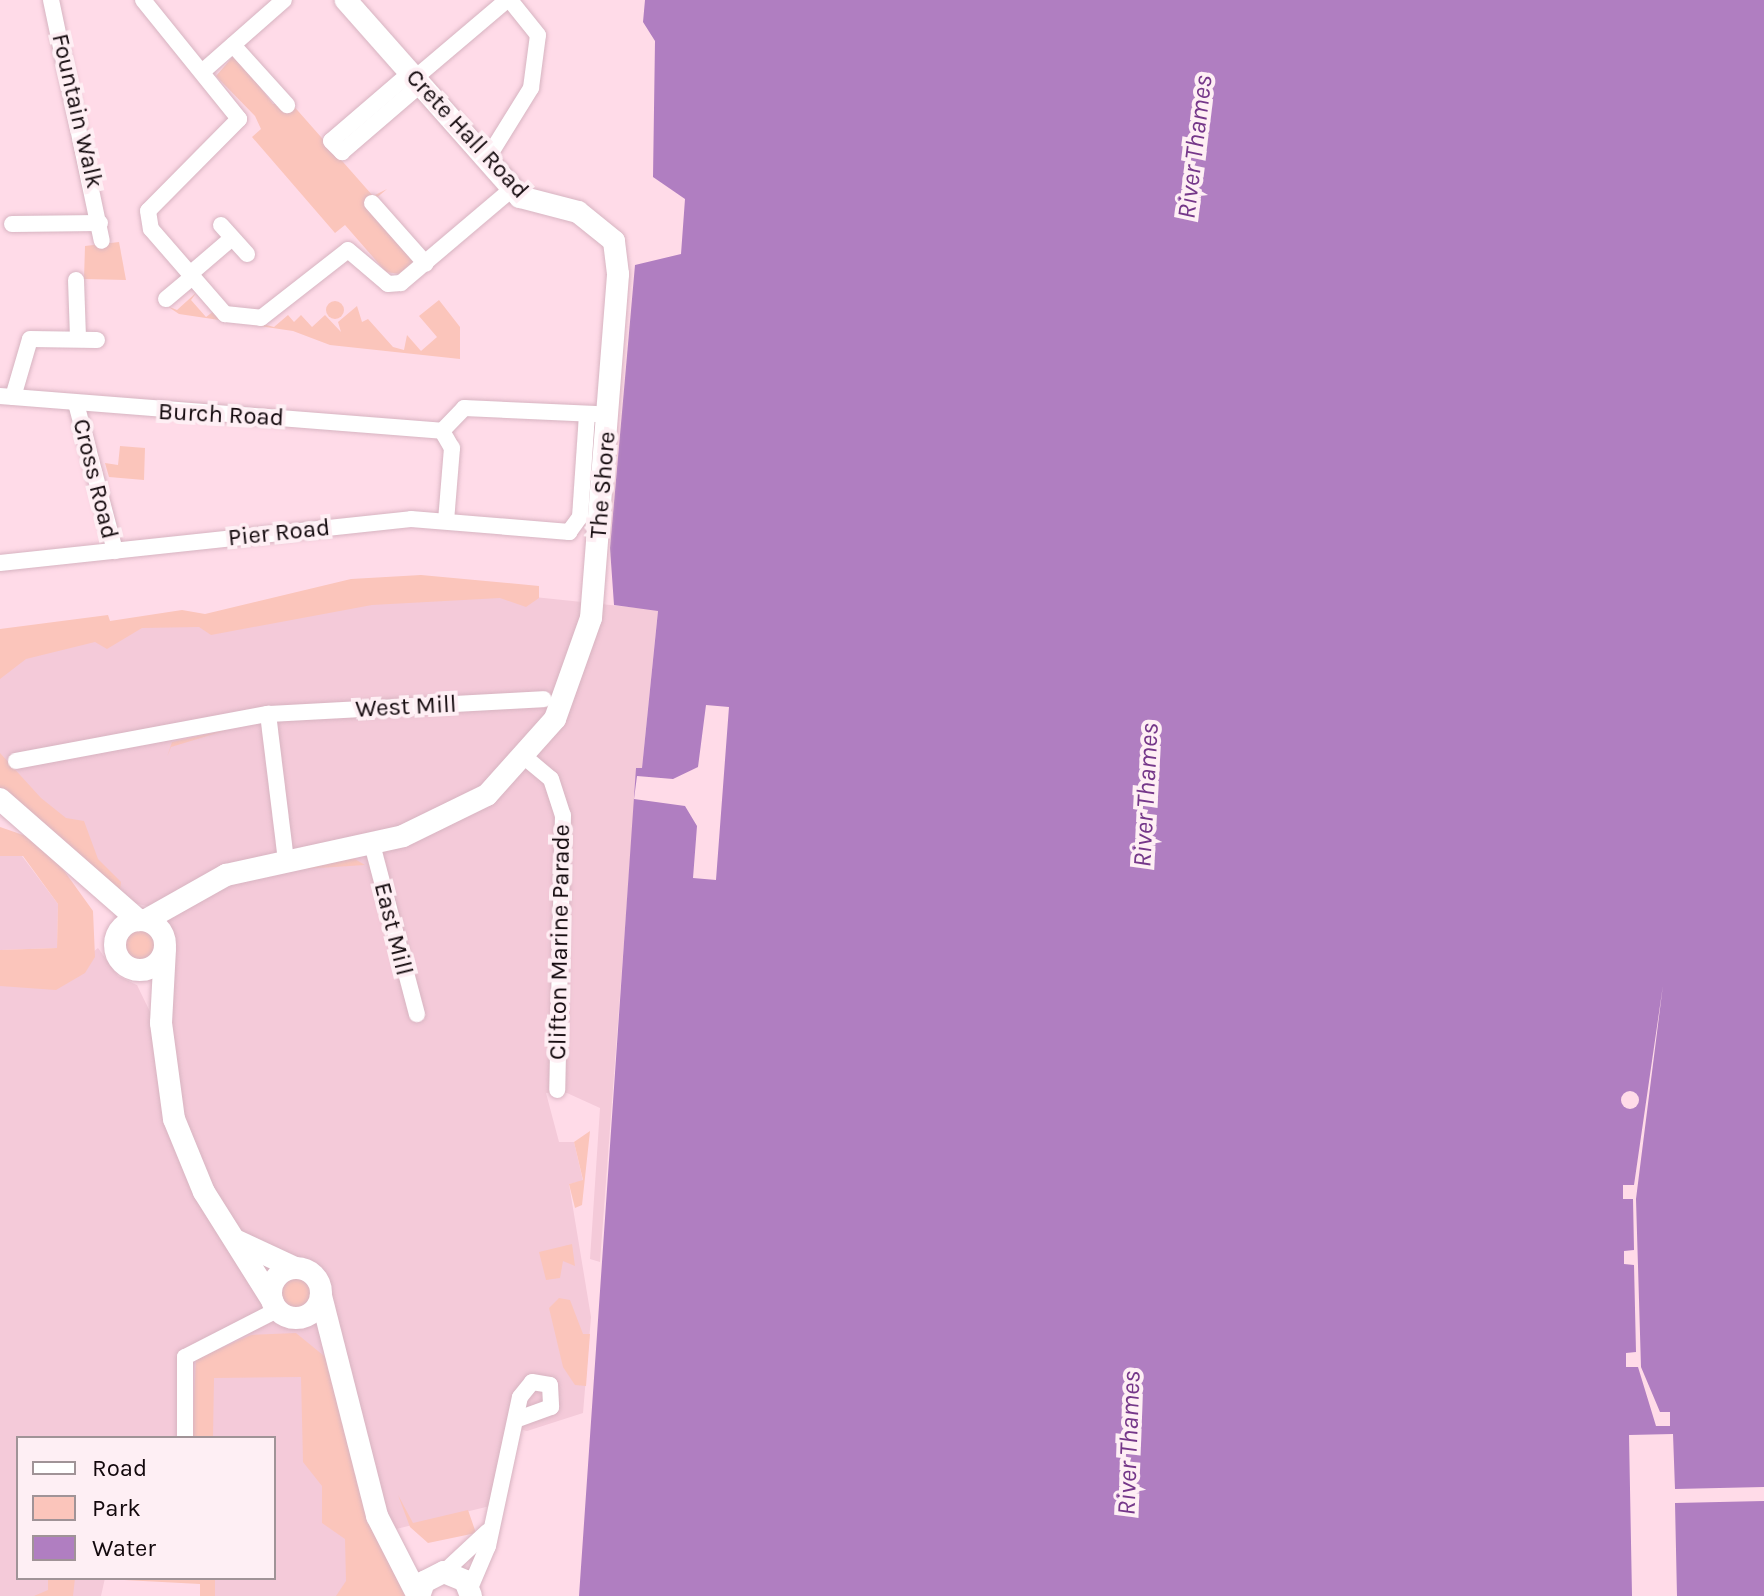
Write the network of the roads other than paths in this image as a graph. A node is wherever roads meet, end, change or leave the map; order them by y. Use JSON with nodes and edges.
{"nodes":[{"id":1,"x":51,"y":0,"type":"edge"},
{"id":2,"x":143,"y":0,"type":"edge"},
{"id":3,"x":284,"y":0,"type":"edge"},
{"id":4,"x":346,"y":0,"type":"edge"},
{"id":5,"x":508,"y":0,"type":"edge"},
{"id":6,"x":233,"y":45,"type":"junction"},
{"id":7,"x":202,"y":72,"type":"junction"},
{"id":8,"x":415,"y":78,"type":"junction"},
{"id":9,"x":287,"y":105,"type":"dead end"},
{"id":10,"x":487,"y":159,"type":"junction"},
{"id":11,"x":512,"y":189,"type":"junction"},
{"id":12,"x":372,"y":203,"type":"dead end"},
{"id":13,"x":100,"y":223,"type":"junction"},
{"id":14,"x":12,"y":224,"type":"dead end"},
{"id":15,"x":610,"y":233,"type":"joint"},
{"id":16,"x":102,"y":241,"type":"dead end"},
{"id":17,"x":247,"y":254,"type":"dead end"},
{"id":18,"x":426,"y":264,"type":"junction"},
{"id":19,"x":191,"y":276,"type":"junction"},
{"id":20,"x":76,"y":280,"type":"dead end"},
{"id":21,"x":166,"y":299,"type":"dead end"},
{"id":22,"x":78,"y":336,"type":"junction"},
{"id":23,"x":97,"y":340,"type":"dead end"},
{"id":24,"x":6,"y":397,"type":"edge"},
{"id":25,"x":77,"y":407,"type":"junction"},
{"id":26,"x":598,"y":414,"type":"junction"},
{"id":27,"x":442,"y":431,"type":"junction"},
{"id":28,"x":446,"y":521,"type":"junction"},
{"id":29,"x":115,"y":551,"type":"junction"},
{"id":30,"x":0,"y":563,"type":"edge"},
{"id":31,"x":544,"y":699,"type":"dead end"},
{"id":32,"x":268,"y":714,"type":"junction"},
{"id":33,"x":527,"y":759,"type":"junction"},
{"id":34,"x":16,"y":761,"type":"dead end"},
{"id":35,"x":0,"y":799,"type":"edge"},
{"id":36,"x":372,"y":844,"type":"junction"},
{"id":37,"x":286,"y":861,"type":"junction"},
{"id":38,"x":93,"y":883,"type":"junction"},
{"id":39,"x":199,"y":888,"type":"junction"},
{"id":40,"x":142,"y":920,"type":"junction"},
{"id":41,"x":115,"y":940,"type":"junction"},
{"id":42,"x":165,"y":945,"type":"junction"},
{"id":43,"x":134,"y":970,"type":"junction"},
{"id":44,"x":417,"y":1014,"type":"dead end"},
{"id":45,"x":161,"y":1023,"type":"junction"},
{"id":46,"x":557,"y":1090,"type":"dead end"},
{"id":47,"x":233,"y":1238,"type":"junction"},
{"id":48,"x":295,"y":1268,"type":"junction"},
{"id":49,"x":321,"y":1296,"type":"junction"},
{"id":50,"x":281,"y":1309,"type":"junction"},
{"id":51,"x":342,"y":1384,"type":"junction"},
{"id":52,"x":520,"y":1418,"type":"dead end"},
{"id":53,"x":185,"y":1436,"type":"edge"},
{"id":54,"x":492,"y":1524,"type":"junction"},
{"id":55,"x":386,"y":1535,"type":"junction"},
{"id":56,"x":440,"y":1572,"type":"junction"},
{"id":57,"x":470,"y":1592,"type":"edge"},
{"id":58,"x":418,"y":1596,"type":"edge"}],
"edges":[{"from":1,"to":13,"type":"street","name":"Fountain Walk"},
{"from":2,"to":7,"type":"street"},
{"from":3,"to":6,"type":"street"},
{"from":4,"to":8,"type":"street","name":"Crete Hall Road"},
{"from":5,"to":8,"type":"street"},
{"from":5,"to":10,"type":"street"},
{"from":6,"to":7,"type":"street"},
{"from":6,"to":9,"type":"street"},
{"from":7,"to":19,"type":"street"},
{"from":8,"to":8,"type":"street"},
{"from":8,"to":10,"type":"street","name":"Crete Hall Road"},
{"from":10,"to":11,"type":"street","name":"Crete Hall Road"},
{"from":11,"to":15,"type":"street","name":"Crete Hall Road"},
{"from":11,"to":18,"type":"street"},
{"from":12,"to":18,"type":"street"},
{"from":13,"to":14,"type":"street","name":"Fountain Walk"},
{"from":13,"to":16,"type":"street","name":"Fountain Walk"},
{"from":15,"to":26,"type":"street","name":"The Shore"},
{"from":17,"to":19,"type":"street"},
{"from":18,"to":19,"type":"street"},
{"from":19,"to":21,"type":"street"},
{"from":20,"to":22,"type":"street"},
{"from":22,"to":23,"type":"street"},
{"from":22,"to":24,"type":"street"},
{"from":24,"to":25,"type":"street","name":"Burch Road"},
{"from":25,"to":27,"type":"street","name":"Burch Road"},
{"from":25,"to":29,"type":"street","name":"Cross Road"},
{"from":26,"to":27,"type":"street"},
{"from":26,"to":28,"type":"street","name":"Pier Road"},
{"from":26,"to":33,"type":"street","name":"The Shore"},
{"from":27,"to":28,"type":"street"},
{"from":28,"to":29,"type":"street","name":"Pier Road"},
{"from":29,"to":30,"type":"street","name":"Pier Road"},
{"from":31,"to":32,"type":"street","name":"West Mill"},
{"from":32,"to":34,"type":"street","name":"West Mill"},
{"from":32,"to":37,"type":"street"},
{"from":33,"to":36,"type":"street"},
{"from":33,"to":46,"type":"street","name":"Clifton Marine Parade"},
{"from":35,"to":38,"type":"street"},
{"from":36,"to":37,"type":"street"},
{"from":36,"to":44,"type":"street","name":"East Mill"},
{"from":37,"to":39,"type":"street"},
{"from":38,"to":40,"type":"street"},
{"from":38,"to":41,"type":"street"},
{"from":39,"to":40,"type":"street"},
{"from":39,"to":42,"type":"street"},
{"from":40,"to":41,"type":"street"},
{"from":40,"to":42,"type":"street"},
{"from":41,"to":43,"type":"street"},
{"from":42,"to":43,"type":"street"},
{"from":42,"to":45,"type":"street"},
{"from":43,"to":45,"type":"street"},
{"from":45,"to":47,"type":"street"},
{"from":47,"to":48,"type":"street"},
{"from":47,"to":50,"type":"street"},
{"from":48,"to":49,"type":"street"},
{"from":48,"to":50,"type":"street"},
{"from":49,"to":50,"type":"street"},
{"from":49,"to":51,"type":"street"},
{"from":50,"to":51,"type":"street"},
{"from":50,"to":53,"type":"street"},
{"from":51,"to":55,"type":"street"},
{"from":52,"to":54,"type":"street"},
{"from":54,"to":56,"type":"street"},
{"from":54,"to":57,"type":"street"},
{"from":55,"to":56,"type":"street"},
{"from":55,"to":58,"type":"street"},
{"from":56,"to":57,"type":"street"},
{"from":56,"to":58,"type":"street"}]}
